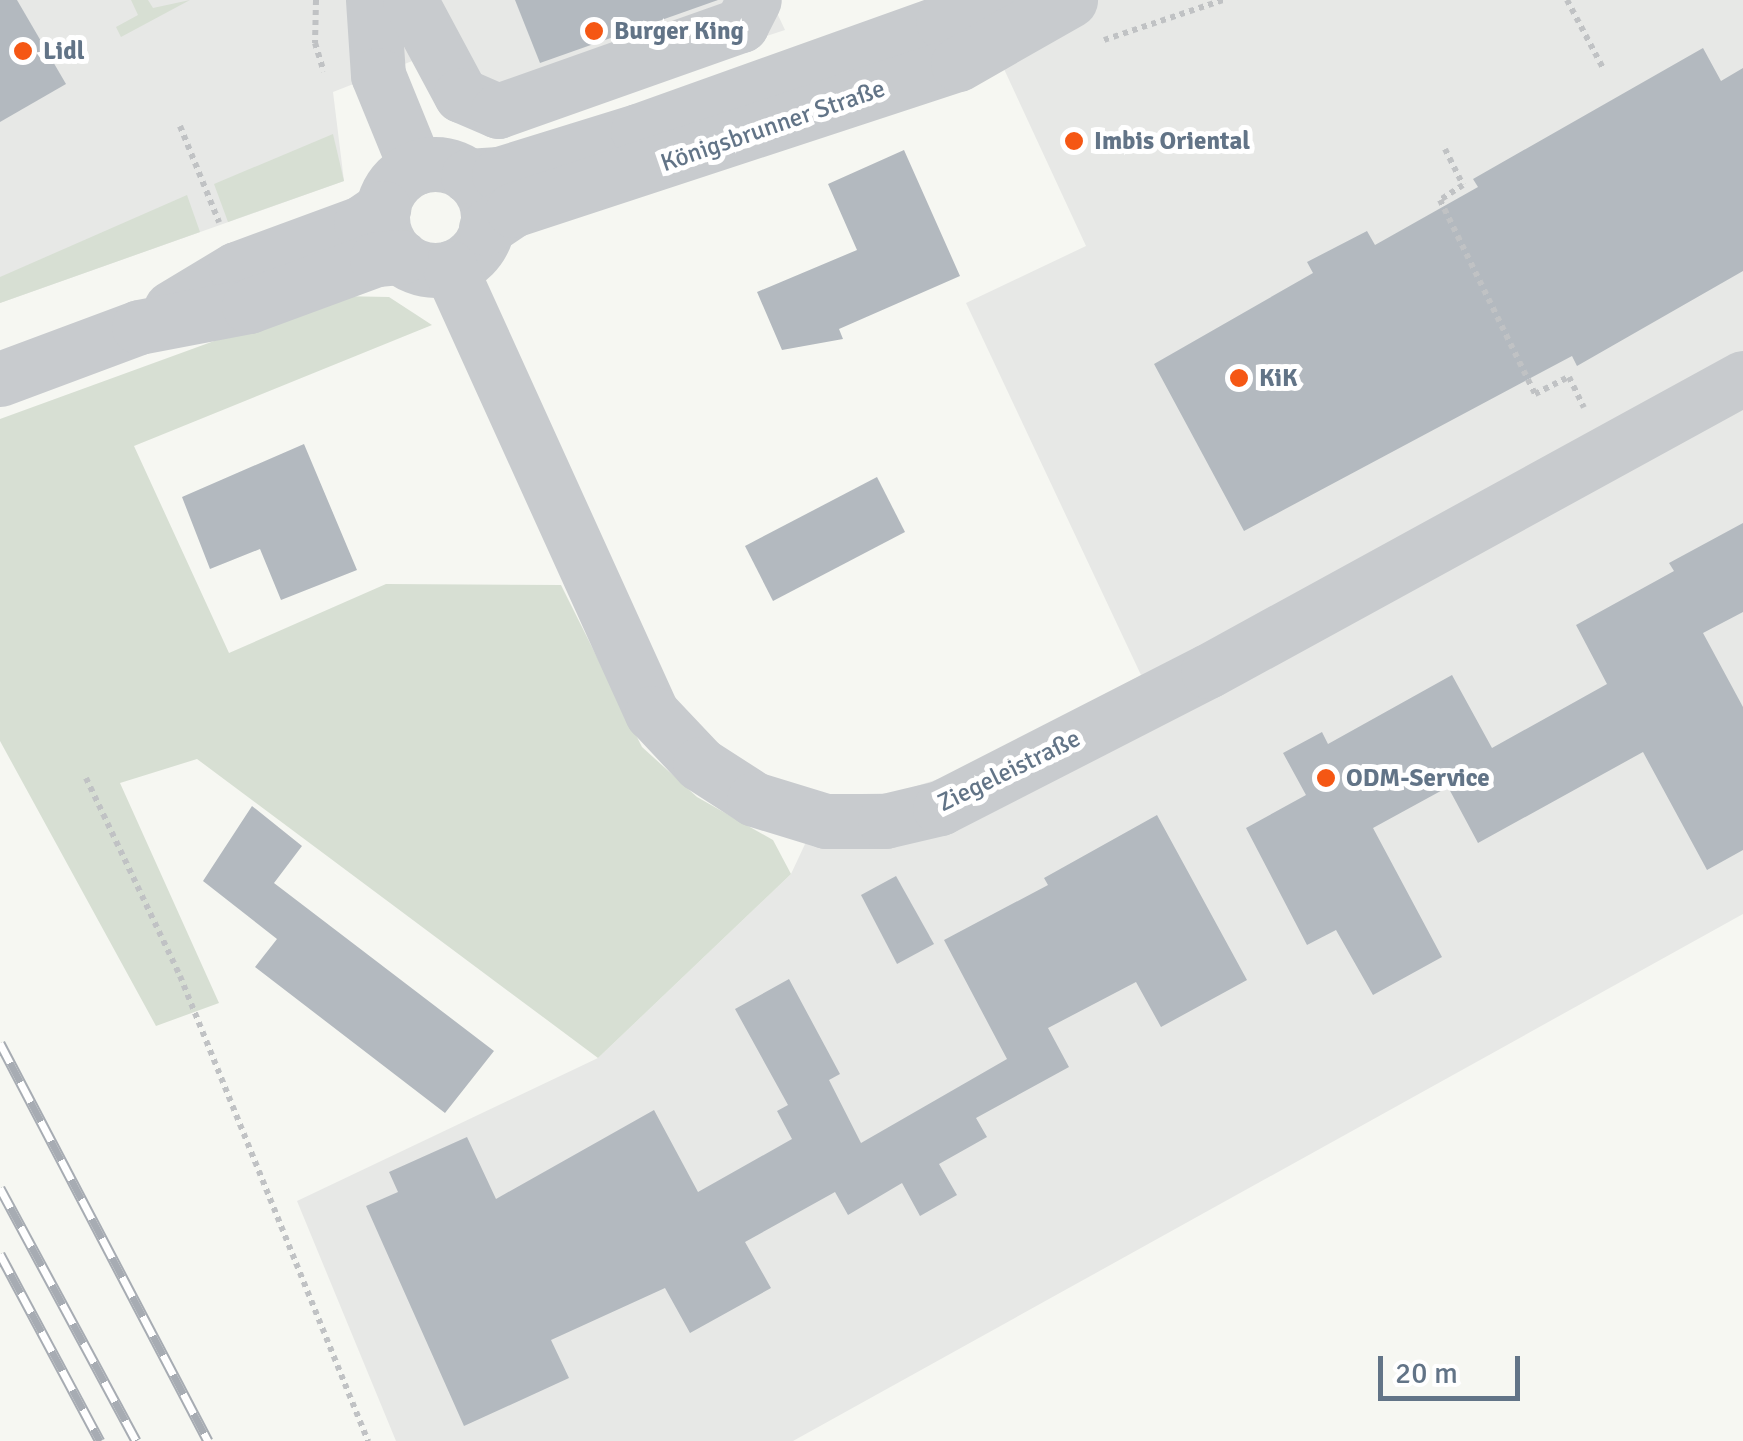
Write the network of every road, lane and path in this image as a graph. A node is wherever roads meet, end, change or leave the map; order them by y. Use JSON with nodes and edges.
{"nodes":[{"id":1,"x":373,"y":0,"type":"edge"},
{"id":2,"x":410,"y":0,"type":"edge"},
{"id":3,"x":754,"y":0,"type":"edge"},
{"id":4,"x":1567,"y":0,"type":"edge"},
{"id":5,"x":1061,"y":3,"type":"edge"},
{"id":6,"x":1603,"y":68,"type":"dead end"},
{"id":7,"x":180,"y":126,"type":"dead end"},
{"id":8,"x":1445,"y":149,"type":"dead end"},
{"id":9,"x":424,"y":215,"type":"junction"},
{"id":10,"x":224,"y":235,"type":"dead end"},
{"id":11,"x":1743,"y":378,"type":"edge"},
{"id":12,"x":0,"y":379,"type":"edge"},
{"id":13,"x":1608,"y":453,"type":"junction"},
{"id":14,"x":86,"y":778,"type":"dead end"},
{"id":15,"x":368,"y":1441,"type":"edge"}],
"edges":[{"from":1,"to":9,"type":"street","name":"Ziegeleistraße"},
{"from":2,"to":3,"type":"street"},
{"from":4,"to":6,"type":"path"},
{"from":5,"to":9,"type":"street","name":"Königsbrunner Straße"},
{"from":5,"to":9,"type":"street","name":"Königsbrunner Straße"},
{"from":7,"to":10,"type":"path"},
{"from":8,"to":13,"type":"path"},
{"from":9,"to":12,"type":"street","name":"Königsbrunner Straße"},
{"from":9,"to":13,"type":"street","name":"Ziegeleistraße"},
{"from":11,"to":13,"type":"street","name":"Ziegeleistraße"},
{"from":14,"to":15,"type":"path"}]}
